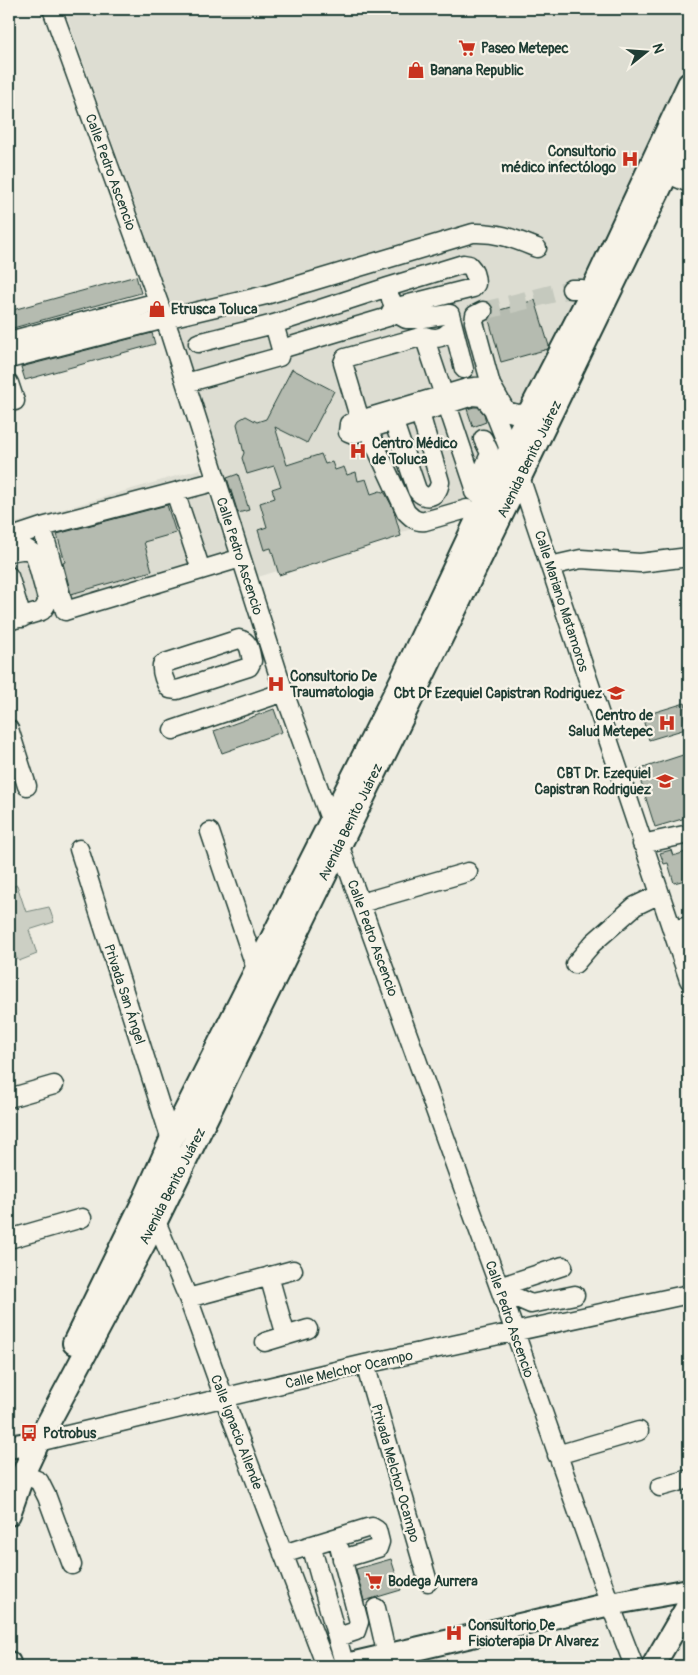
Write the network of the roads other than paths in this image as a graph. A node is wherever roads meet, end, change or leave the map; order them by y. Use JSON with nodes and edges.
{"nodes":[{"id":1,"x":52,"y":9,"type":"edge"},
{"id":2,"x":689,"y":84,"type":"edge"},
{"id":3,"x":689,"y":128,"type":"edge"},
{"id":4,"x":668,"y":174,"type":"junction"},
{"id":5,"x":689,"y":183,"type":"edge"},
{"id":6,"x":537,"y":248,"type":"dead end"},
{"id":7,"x":388,"y":287,"type":"junction"},
{"id":8,"x":158,"y":302,"type":"junction"},
{"id":9,"x":393,"y":308,"type":"junction"},
{"id":10,"x":483,"y":311,"type":"dead end"},
{"id":11,"x":165,"y":319,"type":"junction"},
{"id":12,"x":451,"y":321,"type":"junction"},
{"id":13,"x":274,"y":324,"type":"junction"},
{"id":14,"x":475,"y":330,"type":"junction"},
{"id":15,"x":424,"y":336,"type":"junction"},
{"id":16,"x":9,"y":341,"type":"edge"},
{"id":17,"x":198,"y":343,"type":"dead end"},
{"id":18,"x":281,"y":349,"type":"junction"},
{"id":19,"x":9,"y":359,"type":"edge"},
{"id":20,"x":9,"y":383,"type":"edge"},
{"id":21,"x":186,"y":383,"type":"junction"},
{"id":22,"x":491,"y":385,"type":"junction"},
{"id":23,"x":443,"y":392,"type":"junction"},
{"id":24,"x":15,"y":402,"type":"dead end"},
{"id":25,"x":419,"y":408,"type":"junction"},
{"id":26,"x":530,"y":413,"type":"junction"},
{"id":27,"x":392,"y":416,"type":"junction"},
{"id":28,"x":364,"y":425,"type":"junction"},
{"id":29,"x":483,"y":439,"type":"dead end"},
{"id":30,"x":510,"y":450,"type":"junction"},
{"id":31,"x":520,"y":477,"type":"junction"},
{"id":32,"x":217,"y":481,"type":"junction"},
{"id":33,"x":475,"y":488,"type":"junction"},
{"id":34,"x":175,"y":492,"type":"junction"},
{"id":35,"x":474,"y":511,"type":"junction"},
{"id":36,"x":42,"y":527,"type":"junction"},
{"id":37,"x":10,"y":542,"type":"edge"},
{"id":38,"x":689,"y":557,"type":"edge"},
{"id":39,"x":241,"y":558,"type":"junction"},
{"id":40,"x":550,"y":566,"type":"junction"},
{"id":41,"x":201,"y":570,"type":"junction"},
{"id":42,"x":9,"y":576,"type":"edge"},
{"id":43,"x":65,"y":611,"type":"junction"},
{"id":44,"x":23,"y":620,"type":"edge"},
{"id":45,"x":9,"y":631,"type":"edge"},
{"id":46,"x":269,"y":645,"type":"junction"},
{"id":47,"x":250,"y":651,"type":"junction"},
{"id":48,"x":284,"y":692,"type":"junction"},
{"id":49,"x":9,"y":729,"type":"edge"},
{"id":50,"x":173,"y":730,"type":"dead end"},
{"id":51,"x":26,"y":786,"type":"dead end"},
{"id":52,"x":331,"y":822,"type":"junction"},
{"id":53,"x":210,"y":832,"type":"dead end"},
{"id":54,"x":689,"y":834,"type":"edge"},
{"id":55,"x":340,"y":844,"type":"junction"},
{"id":56,"x":642,"y":844,"type":"junction"},
{"id":57,"x":78,"y":849,"type":"dead end"},
{"id":58,"x":468,"y":872,"type":"dead end"},
{"id":59,"x":660,"y":894,"type":"junction"},
{"id":60,"x":361,"y":903,"type":"junction"},
{"id":61,"x":689,"y":926,"type":"edge"},
{"id":62,"x":672,"y":930,"type":"junction"},
{"id":63,"x":575,"y":964,"type":"dead end"},
{"id":64,"x":256,"y":969,"type":"junction"},
{"id":65,"x":689,"y":980,"type":"edge"},
{"id":66,"x":54,"y":1085,"type":"dead end"},
{"id":67,"x":9,"y":1098,"type":"edge"},
{"id":68,"x":172,"y":1140,"type":"junction"},
{"id":69,"x":145,"y":1198,"type":"junction"},
{"id":70,"x":82,"y":1218,"type":"dead end"},
{"id":71,"x":156,"y":1221,"type":"junction"},
{"id":72,"x":9,"y":1239,"type":"edge"},
{"id":73,"x":563,"y":1266,"type":"dead end"},
{"id":74,"x":293,"y":1270,"type":"dead end"},
{"id":75,"x":269,"y":1276,"type":"junction"},
{"id":76,"x":500,"y":1291,"type":"junction"},
{"id":77,"x":689,"y":1294,"type":"edge"},
{"id":78,"x":575,"y":1295,"type":"dead end"},
{"id":79,"x":188,"y":1298,"type":"junction"},
{"id":80,"x":308,"y":1329,"type":"dead end"},
{"id":81,"x":515,"y":1332,"type":"junction"},
{"id":82,"x":286,"y":1336,"type":"junction"},
{"id":83,"x":265,"y":1342,"type":"dead end"},
{"id":84,"x":365,"y":1364,"type":"junction"},
{"id":85,"x":224,"y":1398,"type":"junction"},
{"id":86,"x":639,"y":1431,"type":"dead end"},
{"id":87,"x":23,"y":1444,"type":"edge"},
{"id":88,"x":557,"y":1454,"type":"junction"},
{"id":89,"x":23,"y":1474,"type":"junction"},
{"id":90,"x":689,"y":1479,"type":"edge"},
{"id":91,"x":660,"y":1487,"type":"dead end"},
{"id":92,"x":9,"y":1514,"type":"edge"},
{"id":93,"x":336,"y":1538,"type":"junction"},
{"id":94,"x":311,"y":1545,"type":"junction"},
{"id":95,"x":283,"y":1554,"type":"junction"},
{"id":96,"x":342,"y":1559,"type":"junction"},
{"id":97,"x":72,"y":1565,"type":"dead end"},
{"id":98,"x":428,"y":1582,"type":"dead end"},
{"id":99,"x":689,"y":1590,"type":"edge"},
{"id":100,"x":610,"y":1604,"type":"junction"},
{"id":101,"x":689,"y":1604,"type":"edge"},
{"id":102,"x":376,"y":1608,"type":"dead end"},
{"id":103,"x":338,"y":1637,"type":"junction"},
{"id":104,"x":387,"y":1656,"type":"junction"},
{"id":105,"x":326,"y":1666,"type":"edge"},
{"id":106,"x":343,"y":1666,"type":"edge"},
{"id":107,"x":634,"y":1666,"type":"edge"},
{"id":108,"x":653,"y":1666,"type":"edge"}],
"edges":[{"from":1,"to":8,"type":"street","name":"Calle Pedro Ascencio"},
{"from":2,"to":26,"type":"main road","name":"Avenida Benito Juárez"},
{"from":3,"to":4,"type":"main road","name":"Avenida Benito Juárez"},
{"from":4,"to":5,"type":"street"},
{"from":4,"to":31,"type":"main road","name":"Avenida Benito Juárez"},
{"from":6,"to":11,"type":"street"},
{"from":7,"to":9,"type":"street"},
{"from":7,"to":9,"type":"street"},
{"from":7,"to":13,"type":"street"},
{"from":8,"to":11,"type":"street","name":"Calle Pedro Ascencio"},
{"from":8,"to":16,"type":"street"},
{"from":9,"to":12,"type":"street"},
{"from":9,"to":18,"type":"street"},
{"from":10,"to":14,"type":"street"},
{"from":11,"to":19,"type":"street"},
{"from":11,"to":21,"type":"street","name":"Calle Pedro Ascencio"},
{"from":12,"to":14,"type":"street"},
{"from":12,"to":15,"type":"street"},
{"from":12,"to":23,"type":"street"},
{"from":13,"to":17,"type":"street"},
{"from":13,"to":18,"type":"street"},
{"from":14,"to":22,"type":"street"},
{"from":15,"to":23,"type":"street"},
{"from":15,"to":28,"type":"street"},
{"from":18,"to":21,"type":"street"},
{"from":20,"to":24,"type":"street"},
{"from":21,"to":32,"type":"street","name":"Calle Pedro Ascencio"},
{"from":22,"to":23,"type":"street"},
{"from":22,"to":26,"type":"street"},
{"from":23,"to":25,"type":"street"},
{"from":23,"to":30,"type":"street","name":"Calle Mariano Matamoros"},
{"from":23,"to":33,"type":"street"},
{"from":25,"to":27,"type":"street"},
{"from":25,"to":27,"type":"street"},
{"from":26,"to":30,"type":"main road","name":"Avenida Benito Juárez"},
{"from":27,"to":28,"type":"street"},
{"from":28,"to":35,"type":"street"},
{"from":29,"to":33,"type":"street"},
{"from":30,"to":31,"type":"street","name":"Calle Mariano Matamoros"},
{"from":30,"to":35,"type":"main road","name":"Avenida Benito Juárez"},
{"from":31,"to":40,"type":"street","name":"Calle Mariano Matamoros"},
{"from":31,"to":55,"type":"main road","name":"Avenida Benito Juárez"},
{"from":32,"to":34,"type":"street"},
{"from":32,"to":39,"type":"street","name":"Calle Pedro Ascencio"},
{"from":33,"to":35,"type":"street"},
{"from":34,"to":36,"type":"street"},
{"from":34,"to":41,"type":"street"},
{"from":35,"to":52,"type":"main road","name":"Avenida Benito Juárez"},
{"from":36,"to":37,"type":"street"},
{"from":36,"to":43,"type":"street"},
{"from":37,"to":44,"type":"street"},
{"from":38,"to":40,"type":"street"},
{"from":39,"to":41,"type":"street"},
{"from":39,"to":46,"type":"street","name":"Calle Pedro Ascencio"},
{"from":40,"to":56,"type":"street","name":"Calle Mariano Matamoros"},
{"from":41,"to":43,"type":"street"},
{"from":42,"to":44,"type":"street"},
{"from":43,"to":44,"type":"street"},
{"from":44,"to":45,"type":"street"},
{"from":46,"to":47,"type":"street"},
{"from":46,"to":48,"type":"street","name":"Calle Pedro Ascencio"},
{"from":47,"to":47,"type":"street"},
{"from":48,"to":50,"type":"street"},
{"from":48,"to":52,"type":"street","name":"Calle Pedro Ascencio"},
{"from":49,"to":51,"type":"street"},
{"from":52,"to":55,"type":"street","name":"Calle Pedro Ascencio"},
{"from":52,"to":64,"type":"main road","name":"Avenida Benito Juárez"},
{"from":53,"to":64,"type":"street"},
{"from":54,"to":56,"type":"street"},
{"from":55,"to":60,"type":"street","name":"Calle Pedro Ascencio"},
{"from":55,"to":71,"type":"main road","name":"Avenida Benito Juárez"},
{"from":56,"to":59,"type":"street","name":"Calle Mariano Matamoros"},
{"from":57,"to":68,"type":"street","name":"Privada San Ángel"},
{"from":58,"to":60,"type":"street"},
{"from":59,"to":62,"type":"street","name":"Calle Mariano Matamoros"},
{"from":59,"to":63,"type":"street"},
{"from":60,"to":76,"type":"street","name":"Calle Pedro Ascencio"},
{"from":61,"to":62,"type":"street"},
{"from":62,"to":65,"type":"street","name":"Calle Mariano Matamoros"},
{"from":64,"to":68,"type":"main road","name":"Avenida Benito Juárez"},
{"from":66,"to":67,"type":"street"},
{"from":68,"to":69,"type":"main road","name":"Avenida Benito Juárez"},
{"from":69,"to":71,"type":"street","name":"Calle Ignacio Allende"},
{"from":69,"to":87,"type":"main road","name":"Avenida Benito Juárez"},
{"from":70,"to":72,"type":"street"},
{"from":71,"to":79,"type":"street","name":"Calle Ignacio Allende"},
{"from":71,"to":87,"type":"main road","name":"Avenida Benito Juárez"},
{"from":73,"to":76,"type":"street"},
{"from":74,"to":75,"type":"street"},
{"from":75,"to":79,"type":"street"},
{"from":75,"to":82,"type":"street"},
{"from":76,"to":78,"type":"street"},
{"from":76,"to":81,"type":"street","name":"Calle Pedro Ascencio"},
{"from":77,"to":81,"type":"street","name":"Calle Melchor Ocampo"},
{"from":79,"to":85,"type":"street","name":"Calle Ignacio Allende"},
{"from":80,"to":82,"type":"street"},
{"from":81,"to":84,"type":"street","name":"Calle Melchor Ocampo"},
{"from":81,"to":88,"type":"street","name":"Calle Pedro Ascencio"},
{"from":82,"to":83,"type":"street"},
{"from":84,"to":85,"type":"street","name":"Calle Melchor Ocampo"},
{"from":84,"to":98,"type":"street","name":"Privada Melchor Ocampo"},
{"from":85,"to":87,"type":"street","name":"Calle Melchor Ocampo"},
{"from":85,"to":95,"type":"street","name":"Calle Ignacio Allende"},
{"from":86,"to":88,"type":"street"},
{"from":87,"to":89,"type":"main road","name":"Avenida Benito Juárez"},
{"from":88,"to":100,"type":"street","name":"Calle Pedro Ascencio"},
{"from":89,"to":92,"type":"main road","name":"Avenida Benito Juárez"},
{"from":89,"to":97,"type":"street"},
{"from":90,"to":91,"type":"street"},
{"from":93,"to":94,"type":"street"},
{"from":93,"to":96,"type":"street"},
{"from":93,"to":96,"type":"street"},
{"from":94,"to":95,"type":"street"},
{"from":94,"to":103,"type":"street"},
{"from":95,"to":105,"type":"street","name":"Calle Ignacio Allende"},
{"from":96,"to":103,"type":"street"},
{"from":99,"to":100,"type":"main road"},
{"from":100,"to":104,"type":"main road"},
{"from":100,"to":107,"type":"street","name":"Calle Pedro Ascencio"},
{"from":101,"to":108,"type":"main road"},
{"from":102,"to":104,"type":"street"},
{"from":103,"to":106,"type":"street"},
{"from":104,"to":106,"type":"main road"}]}
